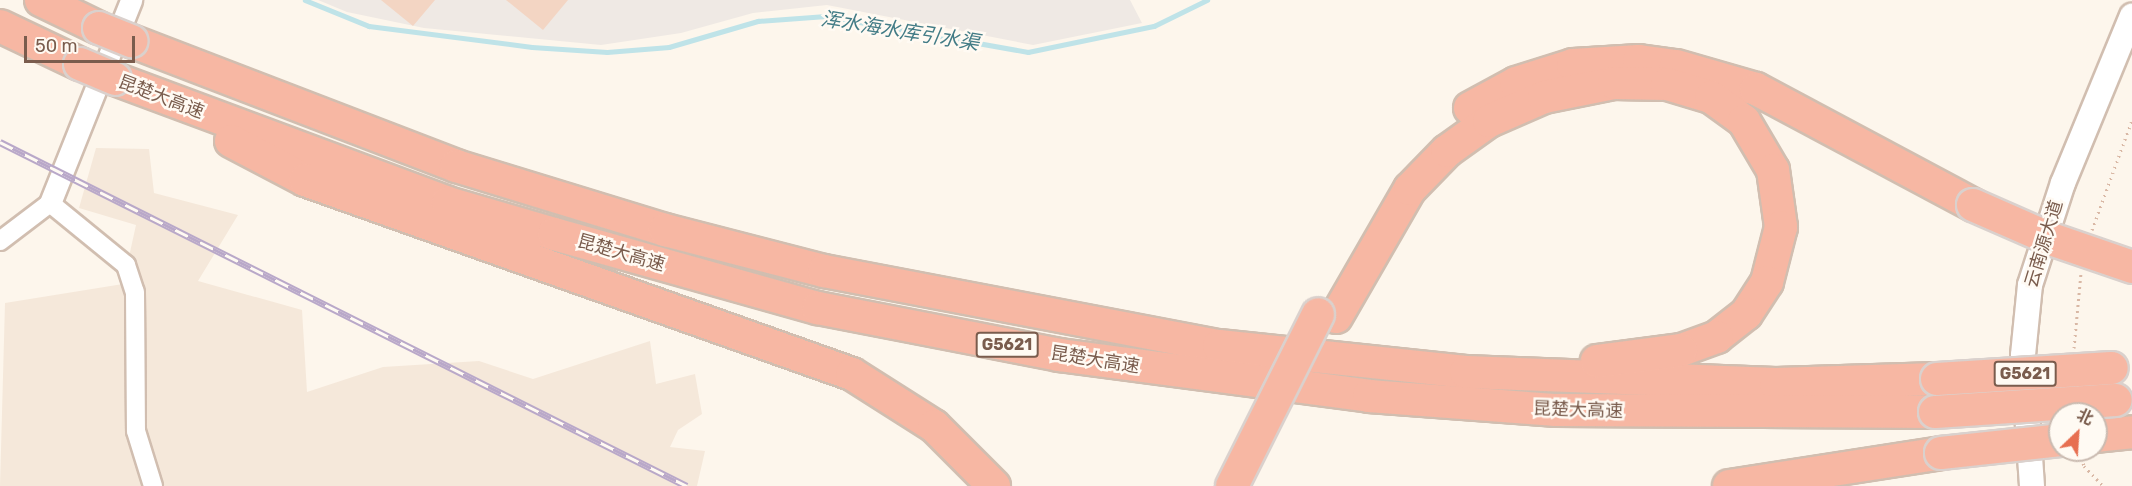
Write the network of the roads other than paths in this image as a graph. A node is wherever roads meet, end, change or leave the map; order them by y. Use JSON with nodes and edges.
{"nodes":[{"id":1,"x":41,"y":0,"type":"edge"},
{"id":2,"x":131,"y":0,"type":"edge"},
{"id":3,"x":2132,"y":16,"type":"edge"},
{"id":4,"x":0,"y":26,"type":"edge"},
{"id":5,"x":124,"y":83,"type":"junction"},
{"id":6,"x":50,"y":202,"type":"junction"},
{"id":7,"x":0,"y":241,"type":"edge"},
{"id":8,"x":2132,"y":267,"type":"edge"},
{"id":9,"x":1327,"y":316,"type":"junction"},
{"id":10,"x":2122,"y":368,"type":"edge"},
{"id":11,"x":1466,"y":372,"type":"junction"},
{"id":12,"x":2124,"y":400,"type":"edge"},
{"id":13,"x":2048,"y":441,"type":"edge"},
{"id":14,"x":153,"y":486,"type":"edge"},
{"id":15,"x":994,"y":486,"type":"edge"},
{"id":16,"x":1232,"y":486,"type":"edge"},
{"id":17,"x":1254,"y":486,"type":"edge"},
{"id":18,"x":1729,"y":486,"type":"edge"},
{"id":19,"x":2032,"y":486,"type":"edge"}],
"edges":[{"from":1,"to":11,"type":"highway","name":"昆楚大高速","number":"G5621","bridge":true},
{"from":2,"to":6,"type":"street"},
{"from":3,"to":19,"type":"main road","name":"云南源大道"},
{"from":4,"to":5,"type":"highway","name":"昆楚大高速","number":"G5621","bridge":true},
{"from":5,"to":12,"type":"highway","name":"昆楚大高速","number":"G5621","bridge":true},
{"from":5,"to":15,"type":"highway"},
{"from":6,"to":7,"type":"street"},
{"from":6,"to":14,"type":"street"},
{"from":8,"to":9,"type":"highway","bridge":true},
{"from":9,"to":11,"type":"highway"},
{"from":9,"to":16,"type":"highway","bridge":true},
{"from":9,"to":17,"type":"highway"},
{"from":10,"to":11,"type":"highway","name":"昆楚大高速","number":"G5621","bridge":true},
{"from":13,"to":18,"type":"highway","bridge":true}]}
